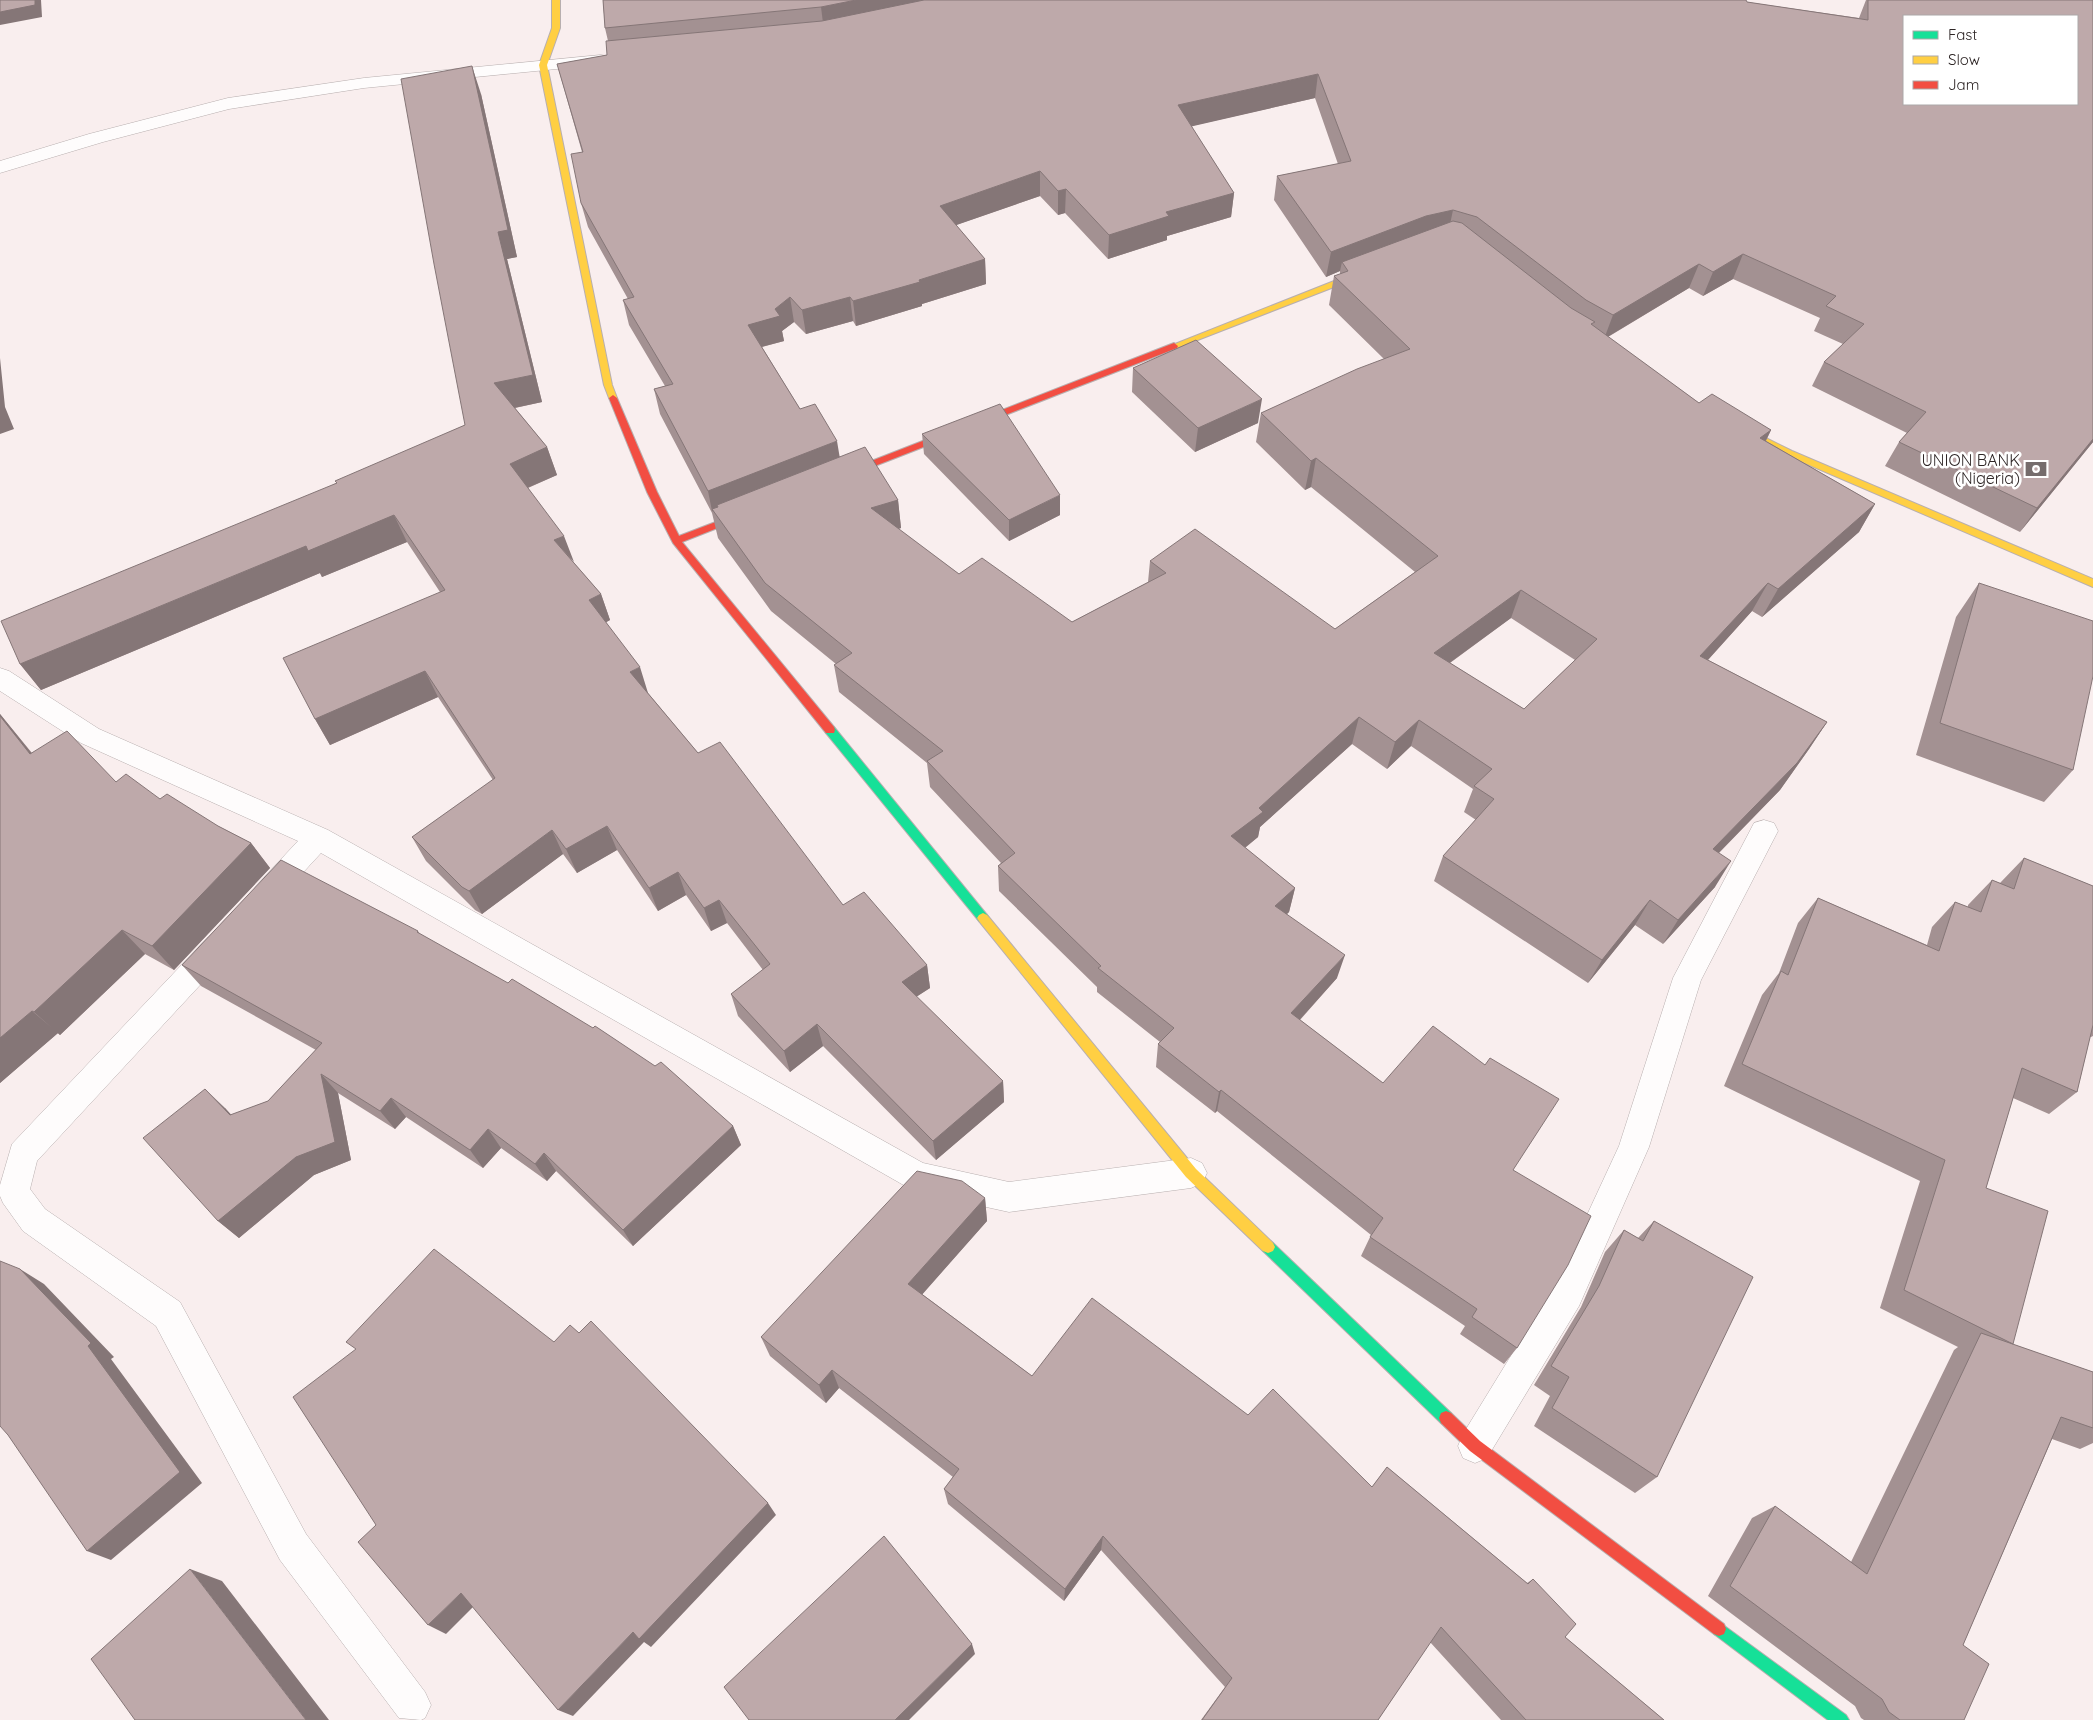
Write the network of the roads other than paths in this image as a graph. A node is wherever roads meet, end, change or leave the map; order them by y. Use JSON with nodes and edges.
{"nodes":[{"id":1,"x":556,"y":0,"type":"edge"},
{"id":2,"x":620,"y":58,"type":"edge"},
{"id":3,"x":543,"y":65,"type":"junction"},
{"id":4,"x":0,"y":167,"type":"edge"},
{"id":5,"x":1380,"y":265,"type":"edge"},
{"id":6,"x":1730,"y":422,"type":"edge"},
{"id":7,"x":832,"y":480,"type":"edge"},
{"id":8,"x":759,"y":508,"type":"edge"},
{"id":9,"x":676,"y":541,"type":"junction"},
{"id":10,"x":2093,"y":583,"type":"edge"},
{"id":11,"x":0,"y":678,"type":"edge"},
{"id":12,"x":1764,"y":831,"type":"dead end"},
{"id":13,"x":318,"y":838,"type":"junction"},
{"id":14,"x":1191,"y":1174,"type":"junction"},
{"id":15,"x":1476,"y":1446,"type":"junction"},
{"id":16,"x":412,"y":1705,"type":"dead end"},
{"id":17,"x":1841,"y":1720,"type":"edge"}],
"edges":[{"from":1,"to":3,"type":"street"},
{"from":2,"to":3,"type":"street"},
{"from":3,"to":4,"type":"street"},
{"from":3,"to":9,"type":"street"},
{"from":5,"to":7,"type":"street"},
{"from":6,"to":10,"type":"street"},
{"from":8,"to":9,"type":"street"},
{"from":9,"to":14,"type":"street"},
{"from":11,"to":13,"type":"street"},
{"from":12,"to":15,"type":"street"},
{"from":13,"to":14,"type":"street"},
{"from":13,"to":16,"type":"street"},
{"from":14,"to":15,"type":"street"},
{"from":15,"to":17,"type":"street"}]}
